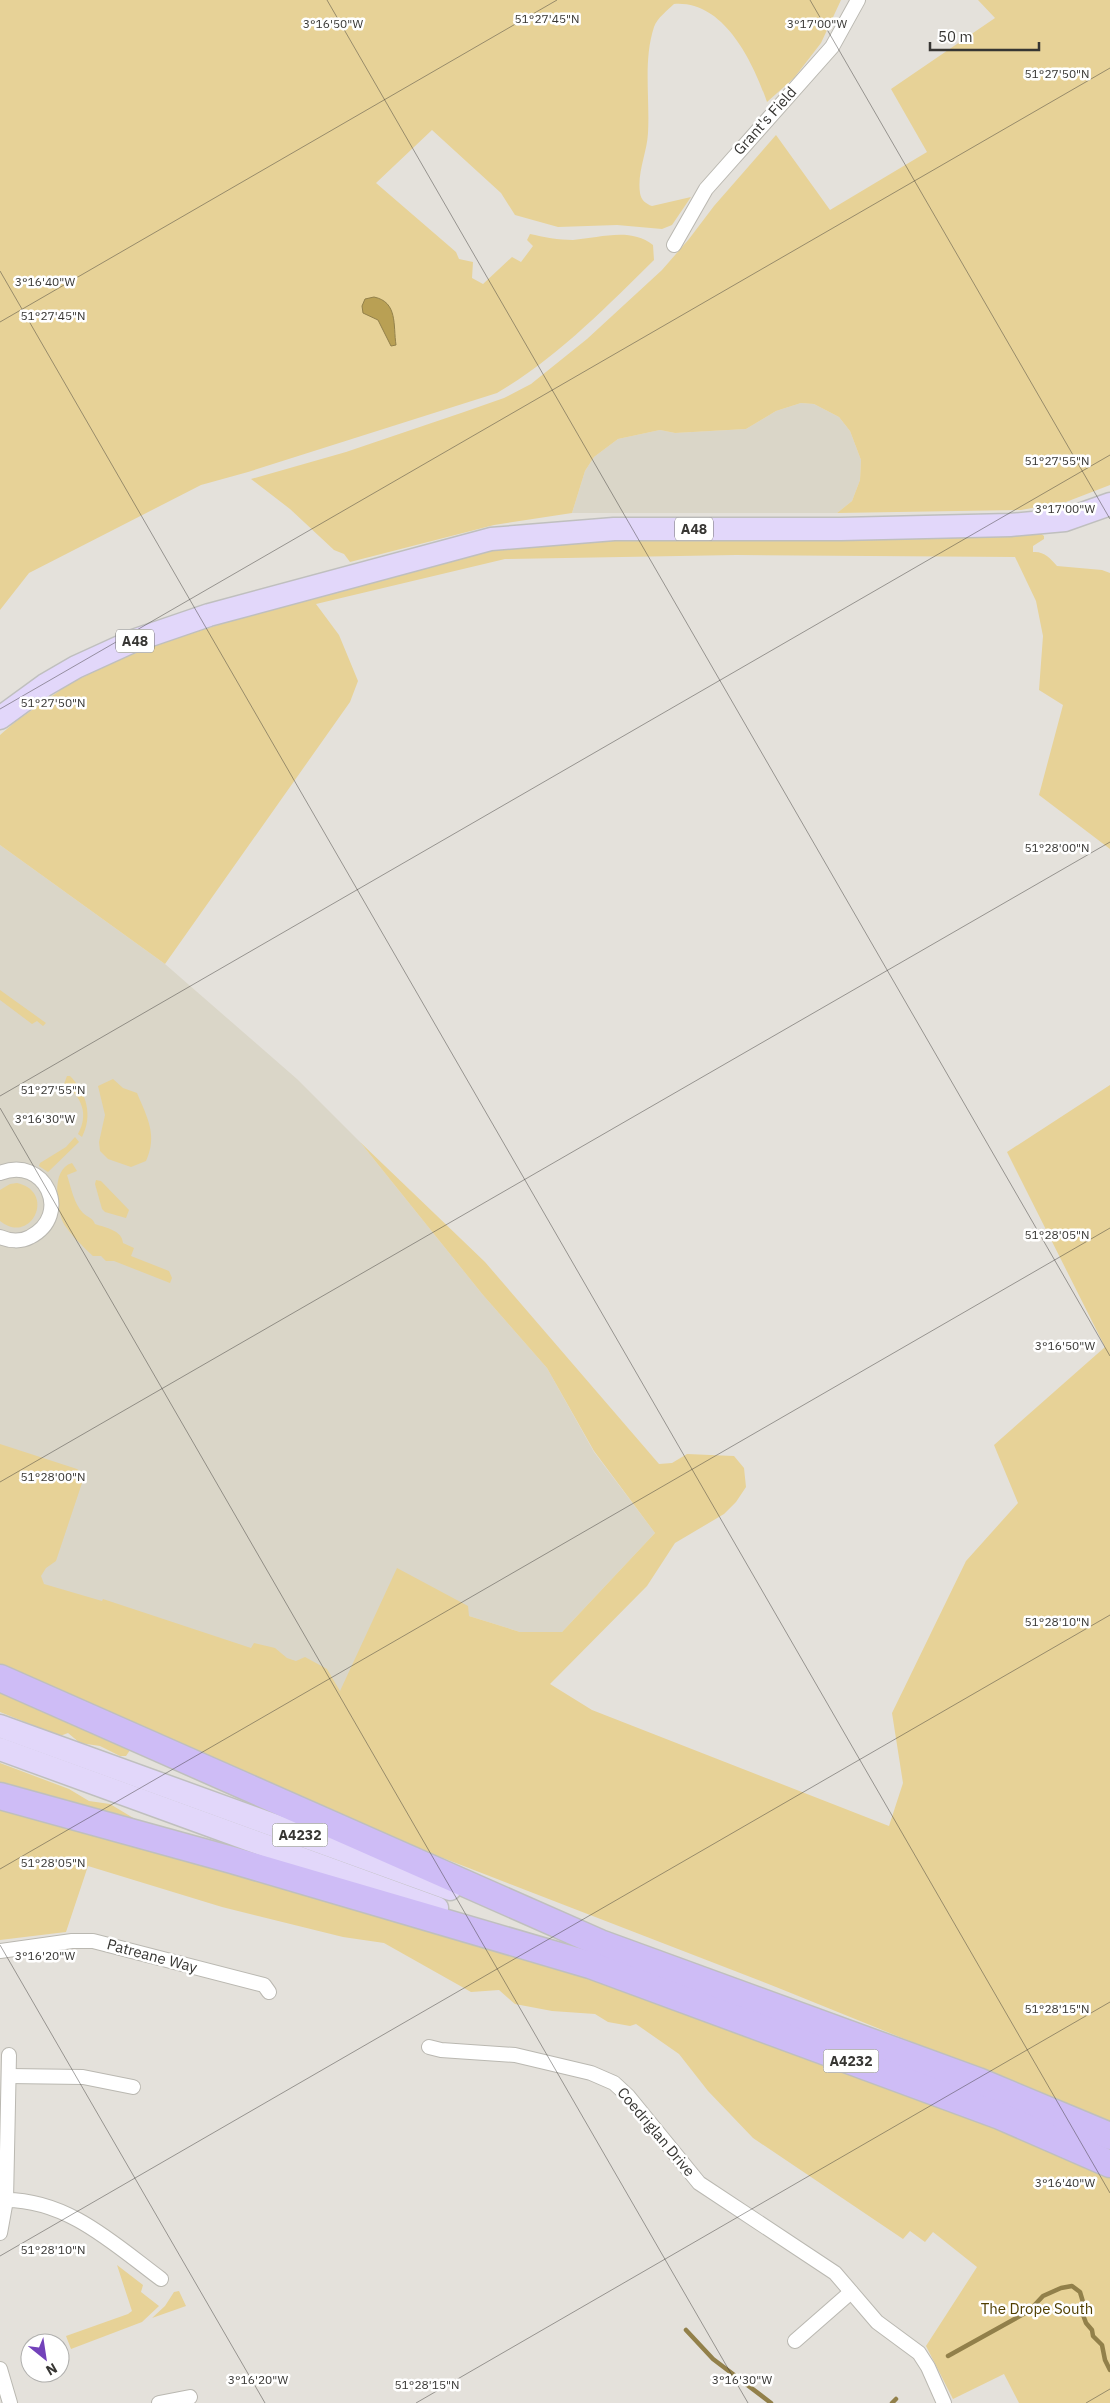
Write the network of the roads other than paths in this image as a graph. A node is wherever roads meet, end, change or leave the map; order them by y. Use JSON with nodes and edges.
{"nodes":[{"id":1,"x":858,"y":0,"type":"edge"},
{"id":2,"x":674,"y":245,"type":"dead end"},
{"id":3,"x":1110,"y":504,"type":"edge"},
{"id":4,"x":0,"y":718,"type":"edge"},
{"id":5,"x":0,"y":1173,"type":"edge"},
{"id":6,"x":0,"y":1237,"type":"edge"},
{"id":7,"x":0,"y":1678,"type":"edge"},
{"id":8,"x":0,"y":1726,"type":"edge"},
{"id":9,"x":0,"y":1749,"type":"edge"},
{"id":10,"x":0,"y":1796,"type":"edge"},
{"id":11,"x":0,"y":1951,"type":"edge"},
{"id":12,"x":595,"y":1954,"type":"junction"},
{"id":13,"x":269,"y":1992,"type":"dead end"},
{"id":14,"x":429,"y":2047,"type":"dead end"},
{"id":15,"x":9,"y":2055,"type":"dead end"},
{"id":16,"x":9,"y":2076,"type":"junction"},
{"id":17,"x":134,"y":2087,"type":"dead end"},
{"id":18,"x":1110,"y":2136,"type":"edge"},
{"id":19,"x":1110,"y":2164,"type":"edge"},
{"id":20,"x":6,"y":2200,"type":"junction"},
{"id":21,"x":0,"y":2233,"type":"edge"},
{"id":22,"x":161,"y":2279,"type":"dead end"},
{"id":23,"x":851,"y":2292,"type":"junction"},
{"id":24,"x":795,"y":2341,"type":"dead end"},
{"id":25,"x":0,"y":2369,"type":"edge"},
{"id":26,"x":190,"y":2397,"type":"dead end"},
{"id":27,"x":10,"y":2403,"type":"edge"},
{"id":28,"x":159,"y":2403,"type":"edge"},
{"id":29,"x":944,"y":2403,"type":"edge"}],
"edges":[{"from":1,"to":2,"type":"street","name":"Grant's Field"},
{"from":3,"to":4,"type":"main road","number":"A48"},
{"from":5,"to":6,"type":"street"},
{"from":7,"to":12,"type":"highway"},
{"from":8,"to":12,"type":"main road","number":"A4232"},
{"from":9,"to":12,"type":"main road","number":"A4232"},
{"from":10,"to":12,"type":"highway"},
{"from":11,"to":13,"type":"street","name":"Patreane Way"},
{"from":12,"to":18,"type":"highway","number":"A4232"},
{"from":12,"to":19,"type":"highway","number":"A4232"},
{"from":14,"to":23,"type":"street","name":"Coedriglan Drive"},
{"from":15,"to":16,"type":"street"},
{"from":16,"to":17,"type":"street"},
{"from":16,"to":20,"type":"street"},
{"from":20,"to":21,"type":"street"},
{"from":20,"to":22,"type":"street"},
{"from":23,"to":24,"type":"street"},
{"from":23,"to":29,"type":"street","name":"Coedriglan Drive"},
{"from":25,"to":27,"type":"street"},
{"from":26,"to":28,"type":"street"}]}
